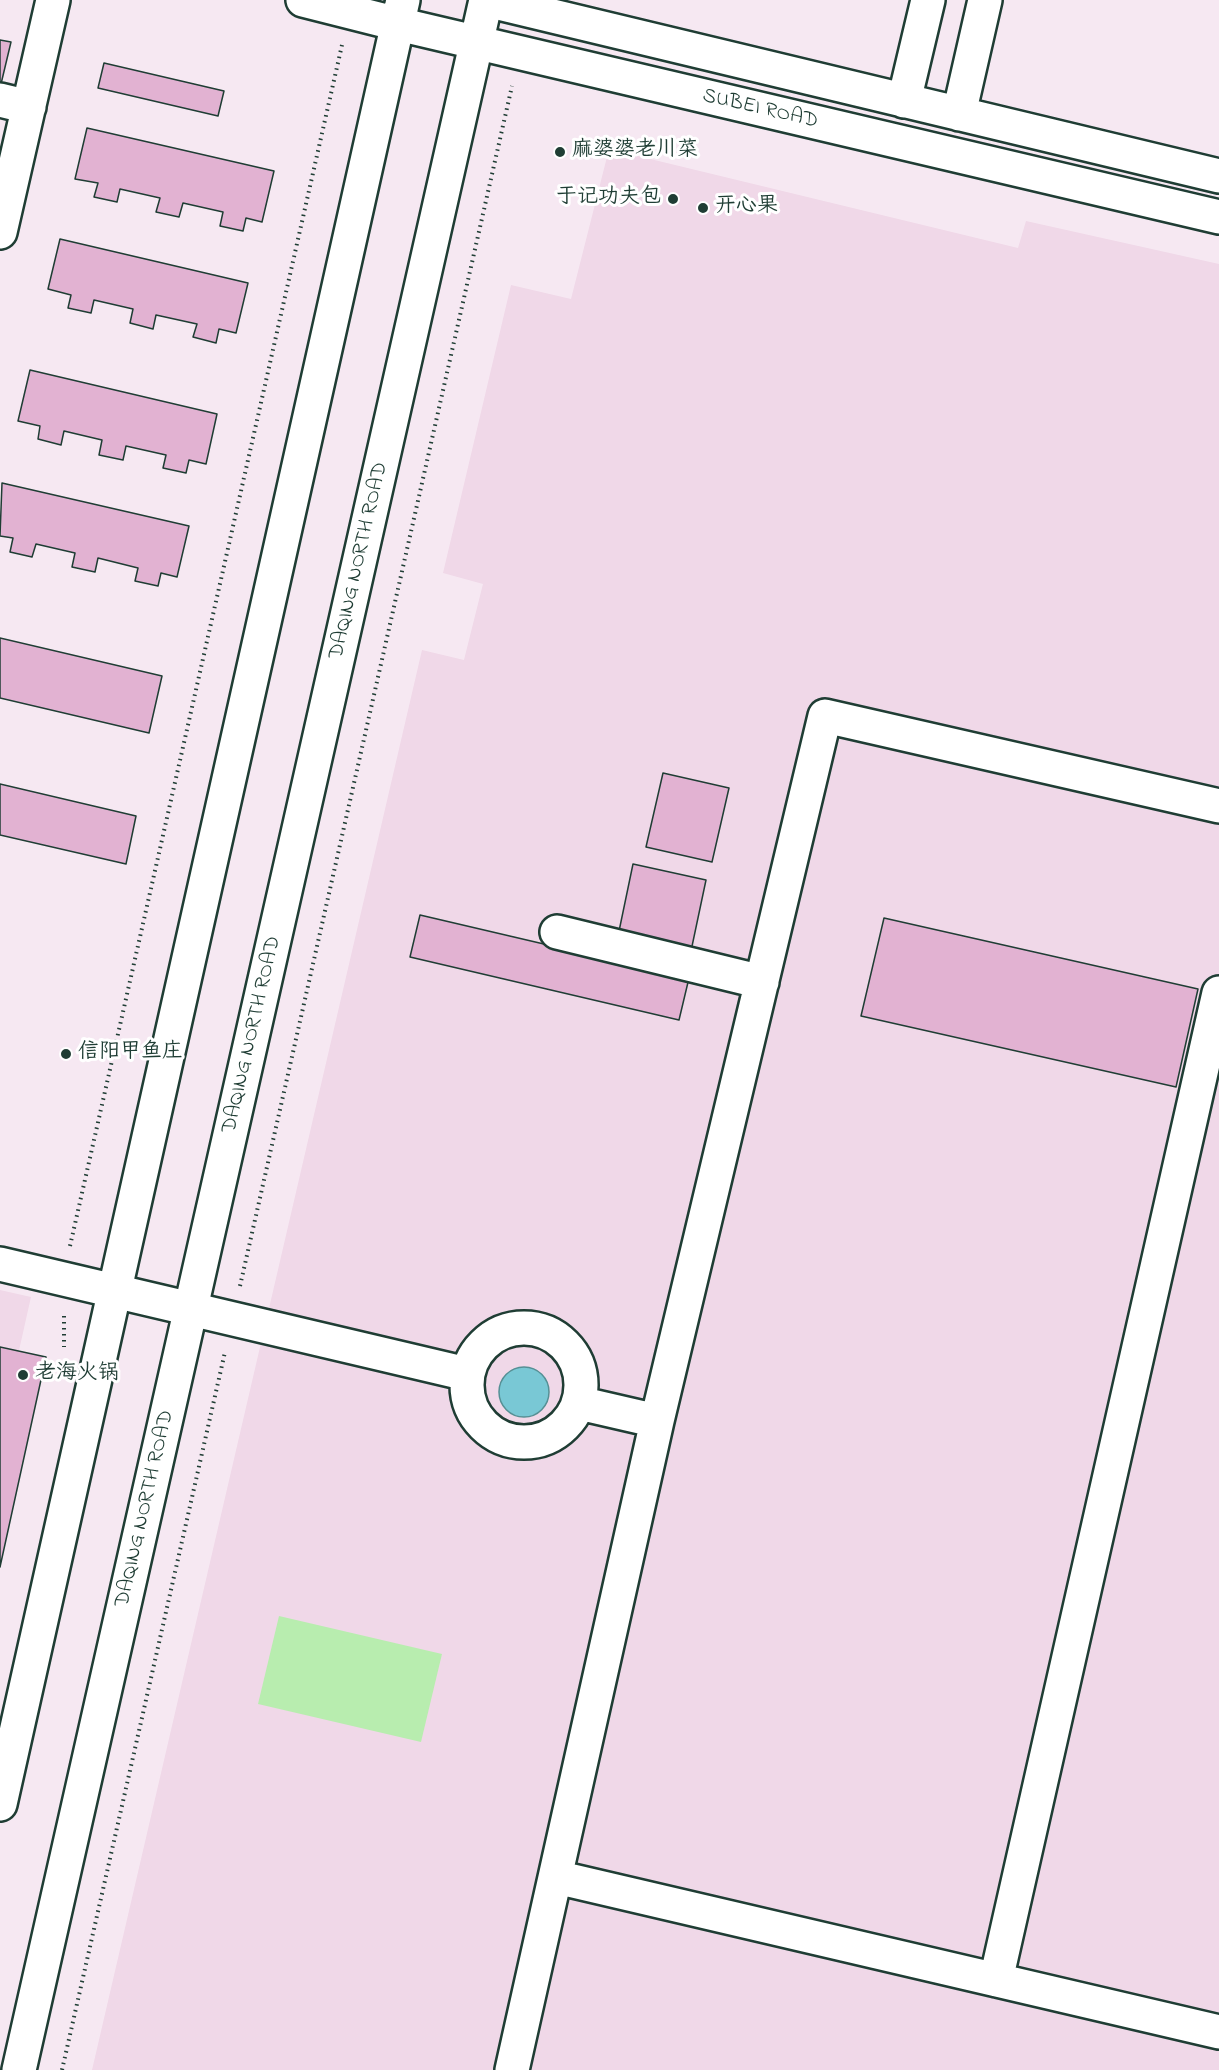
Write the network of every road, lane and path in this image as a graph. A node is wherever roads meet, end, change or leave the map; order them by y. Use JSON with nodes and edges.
{"nodes":[{"id":1,"x":53,"y":0,"type":"edge"},
{"id":2,"x":303,"y":0,"type":"edge"},
{"id":3,"x":486,"y":0,"type":"edge"},
{"id":4,"x":928,"y":0,"type":"edge"},
{"id":5,"x":985,"y":0,"type":"edge"},
{"id":6,"x":349,"y":11,"type":"junction"},
{"id":7,"x":401,"y":12,"type":"edge"},
{"id":8,"x":476,"y":43,"type":"junction"},
{"id":9,"x":520,"y":53,"type":"junction"},
{"id":10,"x":904,"y":101,"type":"junction"},
{"id":11,"x":14,"y":104,"type":"edge"},
{"id":12,"x":959,"y":114,"type":"junction"},
{"id":13,"x":1219,"y":176,"type":"edge"},
{"id":14,"x":5,"y":188,"type":"edge"},
{"id":15,"x":1219,"y":217,"type":"edge"},
{"id":16,"x":0,"y":232,"type":"edge"},
{"id":17,"x":1219,"y":806,"type":"edge"},
{"id":18,"x":557,"y":932,"type":"dead end"},
{"id":19,"x":762,"y":982,"type":"junction"},
{"id":20,"x":1219,"y":993,"type":"edge"},
{"id":21,"x":0,"y":1264,"type":"edge"},
{"id":22,"x":63,"y":1278,"type":"junction"},
{"id":23,"x":115,"y":1290,"type":"junction"},
{"id":24,"x":191,"y":1308,"type":"junction"},
{"id":25,"x":232,"y":1318,"type":"junction"},
{"id":26,"x":62,"y":1358,"type":"dead end"},
{"id":27,"x":467,"y":1374,"type":"junction"},
{"id":28,"x":579,"y":1402,"type":"junction"},
{"id":29,"x":657,"y":1421,"type":"junction"},
{"id":30,"x":0,"y":1804,"type":"edge"},
{"id":31,"x":556,"y":1877,"type":"junction"},
{"id":32,"x":996,"y":1980,"type":"junction"},
{"id":33,"x":1219,"y":2032,"type":"edge"},
{"id":34,"x":19,"y":2070,"type":"edge"},
{"id":35,"x":62,"y":2070,"type":"edge"},
{"id":36,"x":512,"y":2070,"type":"edge"}],
"edges":[{"from":1,"to":11,"type":"main road"},
{"from":2,"to":6,"type":"main road","name":"SUBEI ROAD"},
{"from":3,"to":8,"type":"main road","name":"DAQING NORTH ROAD"},
{"from":3,"to":10,"type":"main road","name":"SUBEI ROAD"},
{"from":4,"to":10,"type":"main road"},
{"from":5,"to":12,"type":"main road"},
{"from":6,"to":7,"type":"main road","name":"SUBEI ROAD"},
{"from":6,"to":22,"type":"path"},
{"from":7,"to":8,"type":"main road","name":"SUBEI ROAD"},
{"from":7,"to":23,"type":"main road"},
{"from":8,"to":9,"type":"main road","name":"SUBEI ROAD"},
{"from":8,"to":24,"type":"main road","name":"DAQING NORTH ROAD"},
{"from":9,"to":15,"type":"main road","name":"SUBEI ROAD"},
{"from":9,"to":25,"type":"path"},
{"from":10,"to":12,"type":"main road","name":"SUBEI ROAD"},
{"from":11,"to":14,"type":"main road"},
{"from":12,"to":13,"type":"main road","name":"SUBEI ROAD"},
{"from":14,"to":16,"type":"main road"},
{"from":17,"to":19,"type":"main road"},
{"from":18,"to":19,"type":"main road"},
{"from":19,"to":29,"type":"main road"},
{"from":20,"to":32,"type":"main road"},
{"from":21,"to":22,"type":"main road"},
{"from":22,"to":23,"type":"main road"},
{"from":22,"to":26,"type":"path"},
{"from":23,"to":24,"type":"main road"},
{"from":23,"to":30,"type":"main road"},
{"from":24,"to":25,"type":"main road"},
{"from":24,"to":34,"type":"main road","name":"DAQING NORTH ROAD"},
{"from":25,"to":27,"type":"main road"},
{"from":25,"to":35,"type":"path"},
{"from":27,"to":28,"type":"main road"},
{"from":27,"to":28,"type":"main road"},
{"from":28,"to":29,"type":"main road"},
{"from":29,"to":31,"type":"main road"},
{"from":31,"to":32,"type":"main road"},
{"from":31,"to":36,"type":"main road"},
{"from":32,"to":33,"type":"main road"}]}
